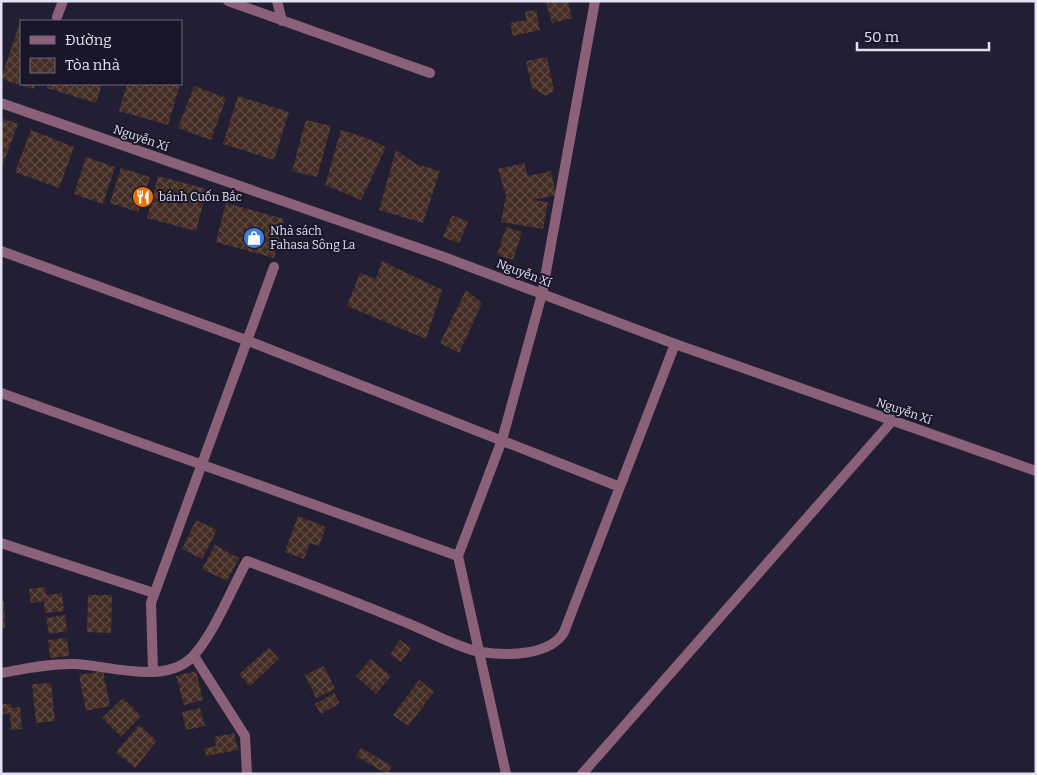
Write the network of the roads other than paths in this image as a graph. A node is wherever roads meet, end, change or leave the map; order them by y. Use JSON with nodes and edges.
{"nodes":[{"id":1,"x":63,"y":1,"type":"edge"},
{"id":2,"x":228,"y":1,"type":"edge"},
{"id":3,"x":277,"y":1,"type":"edge"},
{"id":4,"x":595,"y":1,"type":"edge"},
{"id":5,"x":57,"y":17,"type":"dead end"},
{"id":6,"x":282,"y":21,"type":"junction"},
{"id":7,"x":430,"y":73,"type":"dead end"},
{"id":8,"x":1,"y":103,"type":"edge"},
{"id":9,"x":1,"y":251,"type":"edge"},
{"id":10,"x":274,"y":267,"type":"dead end"},
{"id":11,"x":542,"y":294,"type":"junction"},
{"id":12,"x":246,"y":340,"type":"junction"},
{"id":13,"x":675,"y":344,"type":"junction"},
{"id":14,"x":1,"y":393,"type":"edge"},
{"id":15,"x":893,"y":420,"type":"junction"},
{"id":16,"x":502,"y":440,"type":"junction"},
{"id":17,"x":200,"y":464,"type":"junction"},
{"id":18,"x":1036,"y":470,"type":"edge"},
{"id":19,"x":620,"y":487,"type":"junction"},
{"id":20,"x":1,"y":543,"type":"edge"},
{"id":21,"x":458,"y":556,"type":"junction"},
{"id":22,"x":154,"y":593,"type":"junction"},
{"id":23,"x":479,"y":652,"type":"junction"},
{"id":24,"x":194,"y":656,"type":"junction"},
{"id":25,"x":153,"y":671,"type":"junction"},
{"id":26,"x":1,"y":673,"type":"edge"},
{"id":27,"x":248,"y":774,"type":"edge"},
{"id":28,"x":506,"y":774,"type":"edge"},
{"id":29,"x":582,"y":774,"type":"edge"}],
"edges":[{"from":1,"to":5,"type":"street"},
{"from":2,"to":6,"type":"street"},
{"from":3,"to":6,"type":"street"},
{"from":4,"to":11,"type":"street"},
{"from":6,"to":7,"type":"street"},
{"from":8,"to":11,"type":"street","name":"Nguyễn Xí"},
{"from":9,"to":12,"type":"street"},
{"from":10,"to":12,"type":"street"},
{"from":11,"to":13,"type":"street","name":"Nguyễn Xí"},
{"from":11,"to":16,"type":"street"},
{"from":12,"to":16,"type":"street"},
{"from":12,"to":17,"type":"street"},
{"from":13,"to":15,"type":"street","name":"Nguyễn Xí"},
{"from":13,"to":19,"type":"street"},
{"from":14,"to":17,"type":"street"},
{"from":15,"to":18,"type":"street","name":"Nguyễn Xí"},
{"from":15,"to":29,"type":"street"},
{"from":16,"to":19,"type":"street"},
{"from":16,"to":21,"type":"street"},
{"from":17,"to":21,"type":"street"},
{"from":17,"to":22,"type":"street"},
{"from":19,"to":23,"type":"street"},
{"from":20,"to":22,"type":"street"},
{"from":21,"to":23,"type":"street"},
{"from":22,"to":25,"type":"street"},
{"from":23,"to":24,"type":"street"},
{"from":23,"to":28,"type":"street"},
{"from":24,"to":25,"type":"street"},
{"from":24,"to":27,"type":"street"},
{"from":25,"to":26,"type":"street"}]}
